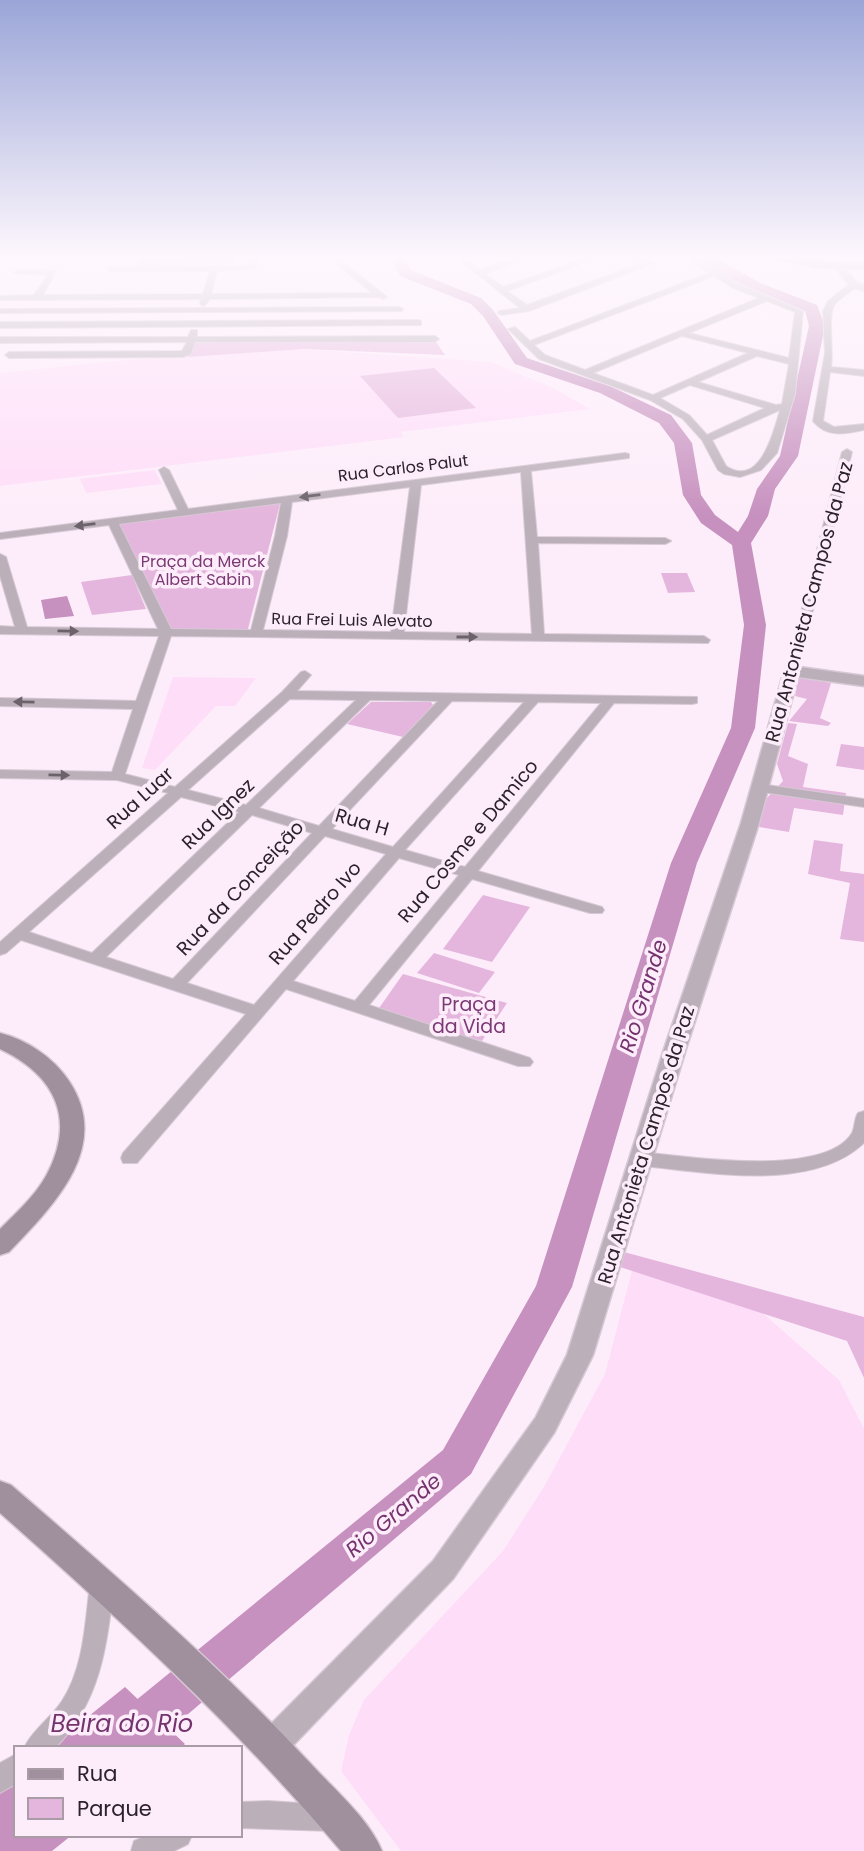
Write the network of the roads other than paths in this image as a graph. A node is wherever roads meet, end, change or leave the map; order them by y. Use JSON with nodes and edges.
{"nodes":[{"id":1,"x":17,"y":341,"type":"edge"},
{"id":2,"x":190,"y":341,"type":"edge"},
{"id":3,"x":526,"y":341,"type":"edge"},
{"id":4,"x":536,"y":341,"type":"edge"},
{"id":5,"x":664,"y":341,"type":"edge"},
{"id":6,"x":711,"y":341,"type":"edge"},
{"id":7,"x":796,"y":341,"type":"edge"},
{"id":8,"x":828,"y":341,"type":"edge"},
{"id":9,"x":529,"y":344,"type":"junction"},
{"id":10,"x":756,"y":353,"type":"junction"},
{"id":11,"x":793,"y":362,"type":"junction"},
{"id":12,"x":828,"y":369,"type":"junction"},
{"id":13,"x":587,"y":372,"type":"junction"},
{"id":14,"x":864,"y":373,"type":"edge"},
{"id":15,"x":692,"y":383,"type":"junction"},
{"id":16,"x":653,"y":398,"type":"junction"},
{"id":17,"x":786,"y":406,"type":"junction"},
{"id":18,"x":774,"y":408,"type":"junction"},
{"id":19,"x":864,"y":427,"type":"edge"},
{"id":20,"x":706,"y":439,"type":"junction"},
{"id":21,"x":848,"y":452,"type":"dead end"},
{"id":22,"x":625,"y":456,"type":"dead end"},
{"id":23,"x":524,"y":468,"type":"junction"},
{"id":24,"x":164,"y":470,"type":"dead end"},
{"id":25,"x":416,"y":482,"type":"junction"},
{"id":26,"x":287,"y":499,"type":"junction"},
{"id":27,"x":184,"y":512,"type":"junction"},
{"id":28,"x":113,"y":522,"type":"junction"},
{"id":29,"x":0,"y":536,"type":"edge"},
{"id":30,"x":531,"y":540,"type":"junction"},
{"id":31,"x":665,"y":541,"type":"dead end"},
{"id":32,"x":0,"y":556,"type":"edge"},
{"id":33,"x":0,"y":630,"type":"edge"},
{"id":34,"x":22,"y":631,"type":"junction"},
{"id":35,"x":166,"y":632,"type":"junction"},
{"id":36,"x":256,"y":635,"type":"junction"},
{"id":37,"x":397,"y":636,"type":"junction"},
{"id":38,"x":538,"y":637,"type":"junction"},
{"id":39,"x":704,"y":640,"type":"dead end"},
{"id":40,"x":792,"y":671,"type":"junction"},
{"id":41,"x":305,"y":675,"type":"dead end"},
{"id":42,"x":864,"y":681,"type":"edge"},
{"id":43,"x":287,"y":695,"type":"junction"},
{"id":44,"x":366,"y":697,"type":"junction"},
{"id":45,"x":449,"y":697,"type":"junction"},
{"id":46,"x":535,"y":698,"type":"junction"},
{"id":47,"x":610,"y":699,"type":"junction"},
{"id":48,"x":692,"y":700,"type":"dead end"},
{"id":49,"x":0,"y":702,"type":"edge"},
{"id":50,"x":141,"y":705,"type":"junction"},
{"id":51,"x":0,"y":774,"type":"edge"},
{"id":52,"x":117,"y":776,"type":"junction"},
{"id":53,"x":760,"y":788,"type":"junction"},
{"id":54,"x":176,"y":791,"type":"junction"},
{"id":55,"x":864,"y":803,"type":"edge"},
{"id":56,"x":249,"y":810,"type":"junction"},
{"id":57,"x":320,"y":831,"type":"junction"},
{"id":58,"x":396,"y":852,"type":"junction"},
{"id":59,"x":467,"y":873,"type":"junction"},
{"id":60,"x":596,"y":910,"type":"dead end"},
{"id":61,"x":18,"y":934,"type":"junction"},
{"id":62,"x":0,"y":950,"type":"edge"},
{"id":63,"x":96,"y":958,"type":"junction"},
{"id":64,"x":283,"y":983,"type":"junction"},
{"id":65,"x":176,"y":985,"type":"junction"},
{"id":66,"x":358,"y":1008,"type":"junction"},
{"id":67,"x":257,"y":1012,"type":"junction"},
{"id":68,"x":0,"y":1040,"type":"edge"},
{"id":69,"x":524,"y":1062,"type":"dead end"},
{"id":70,"x":864,"y":1117,"type":"edge"},
{"id":71,"x":130,"y":1158,"type":"dead end"},
{"id":72,"x":642,"y":1158,"type":"junction"},
{"id":73,"x":0,"y":1245,"type":"edge"},
{"id":74,"x":0,"y":1494,"type":"edge"},
{"id":75,"x":102,"y":1584,"type":"junction"},
{"id":76,"x":265,"y":1741,"type":"junction"},
{"id":77,"x":39,"y":1746,"type":"edge"},
{"id":78,"x":14,"y":1768,"type":"edge"},
{"id":79,"x":0,"y":1780,"type":"edge"},
{"id":80,"x":242,"y":1815,"type":"edge"},
{"id":81,"x":337,"y":1819,"type":"junction"},
{"id":82,"x":175,"y":1837,"type":"edge"},
{"id":83,"x":145,"y":1851,"type":"edge"},
{"id":84,"x":364,"y":1851,"type":"edge"}],
"edges":[{"from":1,"to":2,"type":"street"},
{"from":3,"to":9,"type":"street"},
{"from":4,"to":9,"type":"street"},
{"from":5,"to":13,"type":"street"},
{"from":6,"to":10,"type":"street"},
{"from":7,"to":11,"type":"street"},
{"from":8,"to":12,"type":"street"},
{"from":9,"to":13,"type":"street"},
{"from":10,"to":11,"type":"street"},
{"from":10,"to":15,"type":"street"},
{"from":11,"to":17,"type":"street"},
{"from":12,"to":14,"type":"street"},
{"from":12,"to":19,"type":"street"},
{"from":13,"to":16,"type":"street"},
{"from":15,"to":16,"type":"street"},
{"from":15,"to":18,"type":"street"},
{"from":16,"to":20,"type":"street"},
{"from":17,"to":18,"type":"street"},
{"from":17,"to":20,"type":"street"},
{"from":18,"to":20,"type":"street"},
{"from":21,"to":40,"type":"street","name":"Rua Antonieta Campos da Paz"},
{"from":22,"to":23,"type":"street","name":"Rua Carlos Palut"},
{"from":23,"to":25,"type":"street","name":"Rua Carlos Palut"},
{"from":23,"to":30,"type":"street"},
{"from":24,"to":27,"type":"street"},
{"from":25,"to":26,"type":"street","name":"Rua Carlos Palut","one_way":true},
{"from":25,"to":37,"type":"street"},
{"from":26,"to":27,"type":"street","name":"Rua Carlos Palut"},
{"from":26,"to":36,"type":"street"},
{"from":27,"to":28,"type":"street","name":"Rua Carlos Palut"},
{"from":28,"to":29,"type":"street","name":"Rua Carlos Palut","one_way":true},
{"from":28,"to":35,"type":"street"},
{"from":30,"to":31,"type":"street"},
{"from":30,"to":38,"type":"street"},
{"from":32,"to":34,"type":"street"},
{"from":33,"to":34,"type":"street","name":"Rua Frei Luis Alevato"},
{"from":34,"to":35,"type":"street","name":"Rua Frei Luis Alevato","one_way":true},
{"from":35,"to":36,"type":"street","name":"Rua Frei Luis Alevato"},
{"from":35,"to":50,"type":"street"},
{"from":36,"to":37,"type":"street","name":"Rua Frei Luis Alevato"},
{"from":37,"to":38,"type":"street","name":"Rua Frei Luis Alevato","one_way":true},
{"from":38,"to":39,"type":"street","name":"Rua Frei Luis Alevato"},
{"from":40,"to":42,"type":"street"},
{"from":40,"to":53,"type":"street","name":"Rua Antonieta Campos da Paz"},
{"from":41,"to":43,"type":"street","name":"Rua Luar"},
{"from":43,"to":44,"type":"street"},
{"from":43,"to":54,"type":"street","name":"Rua Luar"},
{"from":44,"to":45,"type":"street"},
{"from":44,"to":56,"type":"street","name":"Rua Ignez"},
{"from":45,"to":46,"type":"street"},
{"from":45,"to":57,"type":"street","name":"Rua da Conceição"},
{"from":46,"to":47,"type":"street"},
{"from":46,"to":58,"type":"street","name":"Rua Pedro Ivo"},
{"from":47,"to":48,"type":"street"},
{"from":47,"to":59,"type":"street","name":"Rua Cosme e Damico"},
{"from":50,"to":49,"type":"street","one_way":true},
{"from":50,"to":52,"type":"street"},
{"from":51,"to":52,"type":"street","name":"Rua H","one_way":true},
{"from":52,"to":54,"type":"street","name":"Rua H"},
{"from":53,"to":55,"type":"street"},
{"from":53,"to":72,"type":"street","name":"Rua Antonieta Campos da Paz"},
{"from":54,"to":56,"type":"street","name":"Rua H"},
{"from":54,"to":61,"type":"street","name":"Rua Luar"},
{"from":56,"to":57,"type":"street","name":"Rua H"},
{"from":56,"to":63,"type":"street","name":"Rua Ignez"},
{"from":57,"to":58,"type":"street","name":"Rua H"},
{"from":57,"to":65,"type":"street","name":"Rua da Conceição"},
{"from":58,"to":59,"type":"street","name":"Rua H"},
{"from":58,"to":64,"type":"street","name":"Rua Pedro Ivo"},
{"from":59,"to":60,"type":"street","name":"Rua H"},
{"from":59,"to":66,"type":"street","name":"Rua Cosme e Damico"},
{"from":61,"to":62,"type":"street","name":"Rua Luar"},
{"from":61,"to":63,"type":"street"},
{"from":63,"to":65,"type":"street"},
{"from":64,"to":66,"type":"street"},
{"from":64,"to":67,"type":"street","name":"Rua Pedro Ivo"},
{"from":65,"to":67,"type":"street"},
{"from":66,"to":69,"type":"street"},
{"from":67,"to":71,"type":"street","name":"Rua Pedro Ivo"},
{"from":68,"to":73,"type":"main road"},
{"from":70,"to":72,"type":"street"},
{"from":72,"to":76,"type":"street","name":"Rua Antonieta Campos da Paz"},
{"from":74,"to":75,"type":"main road"},
{"from":75,"to":76,"type":"main road"},
{"from":75,"to":77,"type":"street"},
{"from":76,"to":81,"type":"main road"},
{"from":78,"to":79,"type":"street"},
{"from":80,"to":81,"type":"street"},
{"from":81,"to":84,"type":"main road"},
{"from":82,"to":83,"type":"street"}]}
